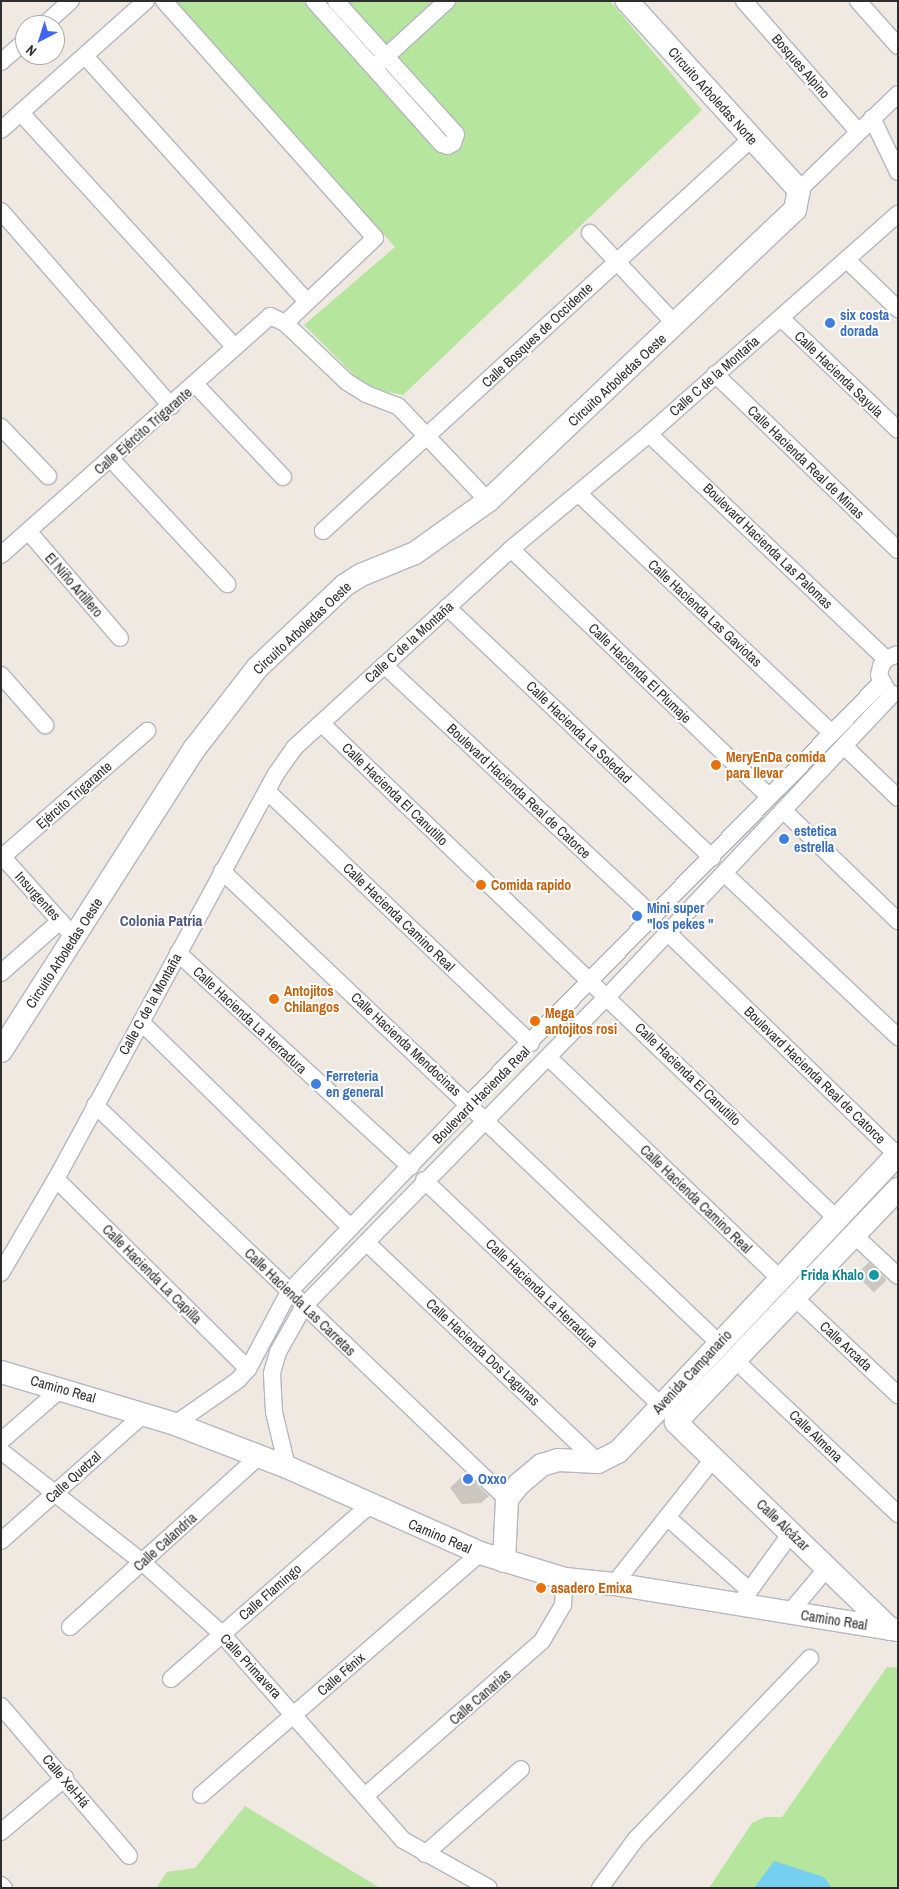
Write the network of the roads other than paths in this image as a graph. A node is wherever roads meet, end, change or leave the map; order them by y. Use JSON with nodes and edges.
{"nodes":[{"id":1,"x":71,"y":1,"type":"edge"},
{"id":2,"x":146,"y":1,"type":"edge"},
{"id":3,"x":164,"y":1,"type":"edge"},
{"id":4,"x":314,"y":1,"type":"edge"},
{"id":5,"x":336,"y":1,"type":"edge"},
{"id":6,"x":447,"y":1,"type":"edge"},
{"id":7,"x":627,"y":1,"type":"edge"},
{"id":8,"x":744,"y":1,"type":"edge"},
{"id":9,"x":858,"y":1,"type":"edge"},
{"id":10,"x":55,"y":15,"type":"edge"},
{"id":11,"x":898,"y":46,"type":"edge"},
{"id":12,"x":15,"y":50,"type":"edge"},
{"id":13,"x":85,"y":56,"type":"junction"},
{"id":14,"x":1,"y":62,"type":"edge"},
{"id":15,"x":380,"y":63,"type":"junction"},
{"id":16,"x":898,"y":94,"type":"edge"},
{"id":17,"x":21,"y":113,"type":"junction"},
{"id":18,"x":872,"y":118,"type":"junction"},
{"id":19,"x":1,"y":130,"type":"edge"},
{"id":20,"x":858,"y":131,"type":"junction"},
{"id":21,"x":751,"y":138,"type":"junction"},
{"id":22,"x":898,"y":172,"type":"edge"},
{"id":23,"x":799,"y":190,"type":"junction"},
{"id":24,"x":1,"y":211,"type":"edge"},
{"id":25,"x":898,"y":214,"type":"edge"},
{"id":26,"x":590,"y":233,"type":"dead end"},
{"id":27,"x":848,"y":260,"type":"junction"},
{"id":28,"x":617,"y":262,"type":"junction"},
{"id":29,"x":307,"y":302,"type":"junction"},
{"id":30,"x":898,"y":308,"type":"edge"},
{"id":31,"x":781,"y":318,"type":"junction"},
{"id":32,"x":285,"y":322,"type":"junction"},
{"id":33,"x":676,"y":325,"type":"junction"},
{"id":34,"x":235,"y":347,"type":"junction"},
{"id":35,"x":715,"y":374,"type":"junction"},
{"id":36,"x":195,"y":384,"type":"junction"},
{"id":37,"x":171,"y":406,"type":"junction"},
{"id":38,"x":1,"y":426,"type":"edge"},
{"id":39,"x":898,"y":430,"type":"edge"},
{"id":40,"x":649,"y":434,"type":"junction"},
{"id":41,"x":427,"y":436,"type":"junction"},
{"id":42,"x":111,"y":459,"type":"junction"},
{"id":43,"x":48,"y":476,"type":"dead end"},
{"id":44,"x":283,"y":477,"type":"dead end"},
{"id":45,"x":579,"y":494,"type":"junction"},
{"id":46,"x":488,"y":501,"type":"junction"},
{"id":47,"x":28,"y":531,"type":"junction"},
{"id":48,"x":323,"y":531,"type":"dead end"},
{"id":49,"x":511,"y":549,"type":"junction"},
{"id":50,"x":898,"y":550,"type":"edge"},
{"id":51,"x":1,"y":555,"type":"edge"},
{"id":52,"x":226,"y":584,"type":"dead end"},
{"id":53,"x":447,"y":607,"type":"junction"},
{"id":54,"x":120,"y":638,"type":"dead end"},
{"id":55,"x":892,"y":656,"type":"edge"},
{"id":56,"x":384,"y":665,"type":"junction"},
{"id":57,"x":1,"y":675,"type":"edge"},
{"id":58,"x":891,"y":691,"type":"edge"},
{"id":59,"x":321,"y":723,"type":"junction"},
{"id":60,"x":45,"y":725,"type":"dead end"},
{"id":61,"x":147,"y":732,"type":"dead end"},
{"id":62,"x":832,"y":733,"type":"junction"},
{"id":63,"x":844,"y":746,"type":"junction"},
{"id":64,"x":267,"y":791,"type":"junction"},
{"id":65,"x":769,"y":796,"type":"junction"},
{"id":66,"x":898,"y":798,"type":"edge"},
{"id":67,"x":783,"y":810,"type":"junction"},
{"id":68,"x":2,"y":857,"type":"edge"},
{"id":69,"x":712,"y":858,"type":"junction"},
{"id":70,"x":222,"y":871,"type":"junction"},
{"id":71,"x":725,"y":874,"type":"junction"},
{"id":72,"x":654,"y":916,"type":"junction"},
{"id":73,"x":898,"y":921,"type":"edge"},
{"id":74,"x":67,"y":929,"type":"junction"},
{"id":75,"x":667,"y":932,"type":"junction"},
{"id":76,"x":178,"y":953,"type":"junction"},
{"id":77,"x":1,"y":973,"type":"edge"},
{"id":78,"x":592,"y":981,"type":"junction"},
{"id":79,"x":608,"y":996,"type":"junction"},
{"id":80,"x":140,"y":1022,"type":"junction"},
{"id":81,"x":898,"y":1037,"type":"edge"},
{"id":82,"x":531,"y":1043,"type":"junction"},
{"id":83,"x":1,"y":1051,"type":"edge"},
{"id":84,"x":548,"y":1057,"type":"junction"},
{"id":85,"x":469,"y":1104,"type":"junction"},
{"id":86,"x":95,"y":1105,"type":"junction"},
{"id":87,"x":485,"y":1119,"type":"junction"},
{"id":88,"x":898,"y":1154,"type":"edge"},
{"id":89,"x":410,"y":1167,"type":"junction"},
{"id":90,"x":56,"y":1179,"type":"junction"},
{"id":91,"x":424,"y":1180,"type":"junction"},
{"id":92,"x":898,"y":1189,"type":"edge"},
{"id":93,"x":836,"y":1218,"type":"junction"},
{"id":94,"x":351,"y":1228,"type":"junction"},
{"id":95,"x":854,"y":1235,"type":"junction"},
{"id":96,"x":367,"y":1243,"type":"junction"},
{"id":97,"x":1,"y":1273,"type":"edge"},
{"id":98,"x":898,"y":1276,"type":"edge"},
{"id":99,"x":779,"y":1278,"type":"junction"},
{"id":100,"x":289,"y":1292,"type":"junction"},
{"id":101,"x":794,"y":1297,"type":"junction"},
{"id":102,"x":304,"y":1306,"type":"junction"},
{"id":103,"x":726,"y":1351,"type":"junction"},
{"id":104,"x":248,"y":1369,"type":"junction"},
{"id":105,"x":1,"y":1372,"type":"edge"},
{"id":106,"x":62,"y":1388,"type":"junction"},
{"id":107,"x":898,"y":1395,"type":"edge"},
{"id":108,"x":660,"y":1405,"type":"junction"},
{"id":109,"x":145,"y":1413,"type":"junction"},
{"id":110,"x":676,"y":1422,"type":"joint"},
{"id":111,"x":175,"y":1424,"type":"junction"},
{"id":112,"x":1,"y":1442,"type":"edge"},
{"id":113,"x":1,"y":1451,"type":"edge"},
{"id":114,"x":259,"y":1456,"type":"junction"},
{"id":115,"x":714,"y":1458,"type":"junction"},
{"id":116,"x":598,"y":1462,"type":"junction"},
{"id":117,"x":287,"y":1467,"type":"junction"},
{"id":118,"x":53,"y":1495,"type":"junction"},
{"id":119,"x":507,"y":1499,"type":"junction"},
{"id":120,"x":370,"y":1505,"type":"junction"},
{"id":121,"x":898,"y":1514,"type":"edge"},
{"id":122,"x":667,"y":1517,"type":"junction"},
{"id":123,"x":791,"y":1533,"type":"junction"},
{"id":124,"x":1,"y":1541,"type":"edge"},
{"id":125,"x":480,"y":1553,"type":"junction"},
{"id":126,"x":504,"y":1561,"type":"junction"},
{"id":127,"x":142,"y":1562,"type":"junction"},
{"id":128,"x":827,"y":1568,"type":"junction"},
{"id":129,"x":565,"y":1580,"type":"junction"},
{"id":130,"x":614,"y":1584,"type":"junction"},
{"id":131,"x":744,"y":1597,"type":"junction"},
{"id":132,"x":790,"y":1612,"type":"junction"},
{"id":133,"x":70,"y":1627,"type":"dead end"},
{"id":134,"x":894,"y":1629,"type":"edge"},
{"id":135,"x":222,"y":1634,"type":"junction"},
{"id":136,"x":810,"y":1658,"type":"dead end"},
{"id":137,"x":171,"y":1679,"type":"dead end"},
{"id":138,"x":1,"y":1706,"type":"edge"},
{"id":139,"x":295,"y":1714,"type":"junction"},
{"id":140,"x":521,"y":1769,"type":"dead end"},
{"id":141,"x":65,"y":1778,"type":"junction"},
{"id":142,"x":201,"y":1795,"type":"dead end"},
{"id":143,"x":366,"y":1796,"type":"junction"},
{"id":144,"x":1,"y":1832,"type":"edge"},
{"id":145,"x":425,"y":1854,"type":"junction"},
{"id":146,"x":129,"y":1856,"type":"dead end"},
{"id":147,"x":1,"y":1885,"type":"edge"},
{"id":148,"x":4,"y":1888,"type":"edge"},
{"id":149,"x":489,"y":1888,"type":"edge"},
{"id":150,"x":600,"y":1888,"type":"edge"}],
"edges":[{"from":1,"to":10,"type":"street"},
{"from":2,"to":13,"type":"street"},
{"from":3,"to":29,"type":"street"},
{"from":4,"to":15,"type":"street"},
{"from":5,"to":15,"type":"street"},
{"from":6,"to":15,"type":"street"},
{"from":7,"to":21,"type":"street","name":"Circuito Arboledas Norte"},
{"from":8,"to":20,"type":"street","name":"Bosques Alpino"},
{"from":9,"to":11,"type":"street"},
{"from":12,"to":14,"type":"street"},
{"from":13,"to":17,"type":"street"},
{"from":13,"to":29,"type":"street"},
{"from":15,"to":15,"type":"street"},
{"from":16,"to":18,"type":"street"},
{"from":17,"to":19,"type":"street"},
{"from":17,"to":34,"type":"street"},
{"from":18,"to":20,"type":"street"},
{"from":18,"to":22,"type":"street"},
{"from":20,"to":23,"type":"street"},
{"from":21,"to":23,"type":"street","name":"Circuito Arboledas Norte"},
{"from":21,"to":28,"type":"street","name":"Calle Bosques de Occidente"},
{"from":23,"to":33,"type":"street","name":"Circuito Arboledas Oeste"},
{"from":24,"to":37,"type":"street"},
{"from":25,"to":27,"type":"street","name":"Calle C de la Montaña"},
{"from":26,"to":28,"type":"street"},
{"from":27,"to":30,"type":"street"},
{"from":27,"to":31,"type":"street","name":"Calle C de la Montaña"},
{"from":28,"to":33,"type":"street"},
{"from":28,"to":41,"type":"street","name":"Calle Bosques de Occidente"},
{"from":29,"to":32,"type":"street"},
{"from":31,"to":35,"type":"street","name":"Calle C de la Montaña"},
{"from":31,"to":39,"type":"street","name":"Calle Hacienda Sayula"},
{"from":32,"to":34,"type":"street","name":"Calle Ejército Trigarante"},
{"from":32,"to":41,"type":"street"},
{"from":33,"to":46,"type":"street","name":"Circuito Arboledas Oeste"},
{"from":34,"to":36,"type":"street","name":"Calle Ejército Trigarante"},
{"from":35,"to":40,"type":"street","name":"Calle C de la Montaña"},
{"from":35,"to":50,"type":"street","name":"Calle Hacienda Real de Minas"},
{"from":36,"to":37,"type":"street","name":"Calle Ejército Trigarante"},
{"from":36,"to":44,"type":"street"},
{"from":37,"to":42,"type":"street","name":"Calle Ejército Trigarante"},
{"from":38,"to":43,"type":"street"},
{"from":40,"to":45,"type":"street","name":"Calle C de la Montaña"},
{"from":40,"to":55,"type":"street","name":"Boulevard Hacienda Las Palomas"},
{"from":41,"to":46,"type":"street"},
{"from":41,"to":48,"type":"street","name":"Calle Bosques de Occidente"},
{"from":42,"to":47,"type":"street","name":"Calle Ejército Trigarante"},
{"from":42,"to":52,"type":"street"},
{"from":45,"to":49,"type":"street","name":"Calle C de la Montaña"},
{"from":45,"to":62,"type":"street","name":"Calle Hacienda Las Gaviotas"},
{"from":46,"to":74,"type":"street","name":"Circuito Arboledas Oeste"},
{"from":47,"to":51,"type":"street","name":"Calle Ejército Trigarante"},
{"from":47,"to":54,"type":"street","name":"El Niño Artillero"},
{"from":49,"to":53,"type":"street","name":"Calle C de la Montaña"},
{"from":49,"to":65,"type":"street","name":"Calle Hacienda El Plumaje"},
{"from":53,"to":56,"type":"street","name":"Calle C de la Montaña"},
{"from":53,"to":69,"type":"street","name":"Calle Hacienda La Soledad"},
{"from":55,"to":58,"type":"street"},
{"from":56,"to":59,"type":"street","name":"Calle C de la Montaña"},
{"from":56,"to":72,"type":"street","name":"Boulevard Hacienda Real de Catorce"},
{"from":57,"to":60,"type":"street"},
{"from":58,"to":62,"type":"street","name":"Boulevard Hacienda Real"},
{"from":58,"to":63,"type":"street","name":"Boulevard Hacienda Real"},
{"from":59,"to":64,"type":"street","name":"Calle C de la Montaña"},
{"from":59,"to":78,"type":"street","name":"Calle Hacienda El Canutillo"},
{"from":61,"to":68,"type":"street","name":"Ejército Trigarante"},
{"from":62,"to":65,"type":"street","name":"Boulevard Hacienda Real"},
{"from":63,"to":66,"type":"street"},
{"from":63,"to":67,"type":"street","name":"Boulevard Hacienda Real"},
{"from":64,"to":70,"type":"street","name":"Calle C de la Montaña"},
{"from":64,"to":82,"type":"street","name":"Calle Hacienda Camino Real"},
{"from":65,"to":69,"type":"street","name":"Boulevard Hacienda Real"},
{"from":67,"to":71,"type":"street","name":"Boulevard Hacienda Real"},
{"from":67,"to":73,"type":"street"},
{"from":68,"to":74,"type":"street","name":"Insurgentes"},
{"from":69,"to":72,"type":"street","name":"Boulevard Hacienda Real"},
{"from":70,"to":76,"type":"street","name":"Calle C de la Montaña"},
{"from":70,"to":85,"type":"street","name":"Calle Hacienda Mendocinas"},
{"from":71,"to":75,"type":"street","name":"Boulevard Hacienda Real"},
{"from":71,"to":81,"type":"street"},
{"from":72,"to":78,"type":"street","name":"Boulevard Hacienda Real"},
{"from":74,"to":77,"type":"street"},
{"from":74,"to":83,"type":"street","name":"Circuito Arboledas Oeste"},
{"from":75,"to":79,"type":"street","name":"Boulevard Hacienda Real"},
{"from":75,"to":88,"type":"street","name":"Boulevard Hacienda Real de Catorce"},
{"from":76,"to":80,"type":"street","name":"Calle C de la Montaña"},
{"from":76,"to":89,"type":"street","name":"Calle Hacienda La Herradura"},
{"from":78,"to":79,"type":"street","name":"Calle Hacienda El Canutillo"},
{"from":78,"to":82,"type":"street","name":"Boulevard Hacienda Real"},
{"from":79,"to":84,"type":"street","name":"Boulevard Hacienda Real"},
{"from":79,"to":93,"type":"street","name":"Calle Hacienda El Canutillo"},
{"from":80,"to":86,"type":"street","name":"Calle C de la Montaña"},
{"from":80,"to":94,"type":"street"},
{"from":82,"to":85,"type":"street","name":"Boulevard Hacienda Real"},
{"from":84,"to":87,"type":"street","name":"Boulevard Hacienda Real"},
{"from":84,"to":99,"type":"street","name":"Calle Hacienda Camino Real"},
{"from":85,"to":87,"type":"street","name":"Calle Hacienda Mendocinas"},
{"from":85,"to":89,"type":"street","name":"Boulevard Hacienda Real"},
{"from":86,"to":90,"type":"street","name":"Calle C de la Montaña"},
{"from":86,"to":100,"type":"street","name":"Calle Hacienda Las Carretas"},
{"from":87,"to":91,"type":"street","name":"Boulevard Hacienda Real"},
{"from":87,"to":103,"type":"street","name":"Calle Hacienda Mendocinas"},
{"from":88,"to":93,"type":"street","name":"Avenida Campanario"},
{"from":89,"to":94,"type":"street","name":"Boulevard Hacienda Real"},
{"from":90,"to":97,"type":"street","name":"Calle C de la Montaña"},
{"from":90,"to":104,"type":"street","name":"Calle Hacienda La Capilla"},
{"from":91,"to":96,"type":"street","name":"Boulevard Hacienda Real"},
{"from":91,"to":108,"type":"street","name":"Calle Hacienda La Herradura"},
{"from":92,"to":95,"type":"street","name":"Avenida Campanario"},
{"from":93,"to":99,"type":"street","name":"Avenida Campanario"},
{"from":94,"to":100,"type":"street","name":"Boulevard Hacienda Real"},
{"from":95,"to":98,"type":"street"},
{"from":95,"to":101,"type":"street","name":"Avenida Campanario"},
{"from":96,"to":102,"type":"street","name":"Boulevard Hacienda Real"},
{"from":96,"to":116,"type":"street","name":"Calle Hacienda Dos Lagunas"},
{"from":99,"to":103,"type":"street","name":"Avenida Campanario"},
{"from":100,"to":102,"type":"street","name":"Calle Hacienda Las Carretas"},
{"from":100,"to":104,"type":"street","name":"Boulevard Hacienda Real"},
{"from":101,"to":103,"type":"street","name":"Avenida Campanario"},
{"from":101,"to":107,"type":"street","name":"Calle Arcada"},
{"from":102,"to":117,"type":"street","name":"Boulevard Hacienda Real"},
{"from":102,"to":119,"type":"street","name":"Calle Hacienda Las Carretas"},
{"from":103,"to":108,"type":"street","name":"Avenida Campanario"},
{"from":103,"to":110,"type":"street","name":"Avenida Campanario"},
{"from":103,"to":121,"type":"street","name":"Calle Almena"},
{"from":104,"to":111,"type":"street","name":"Boulevard Hacienda Real"},
{"from":105,"to":106,"type":"street","name":"Camino Real"},
{"from":106,"to":109,"type":"street","name":"Camino Real"},
{"from":106,"to":112,"type":"street"},
{"from":108,"to":116,"type":"street","name":"Avenida Campanario"},
{"from":109,"to":111,"type":"street","name":"Camino Real"},
{"from":109,"to":118,"type":"street","name":"Calle Quetzal"},
{"from":110,"to":115,"type":"street","name":"Calle Alcázar"},
{"from":111,"to":114,"type":"street","name":"Camino Real"},
{"from":113,"to":118,"type":"street","name":"Calle Primavera"},
{"from":114,"to":117,"type":"street","name":"Camino Real"},
{"from":114,"to":127,"type":"street","name":"Calle Calandria"},
{"from":115,"to":122,"type":"street"},
{"from":115,"to":123,"type":"street","name":"Calle Alcázar"},
{"from":116,"to":119,"type":"street"},
{"from":117,"to":120,"type":"street","name":"Camino Real"},
{"from":118,"to":124,"type":"street","name":"Calle Quetzal"},
{"from":118,"to":127,"type":"street","name":"Calle Primavera"},
{"from":119,"to":126,"type":"street"},
{"from":120,"to":125,"type":"street","name":"Camino Real"},
{"from":120,"to":135,"type":"street","name":"Calle Flamingo"},
{"from":122,"to":130,"type":"street"},
{"from":122,"to":131,"type":"street"},
{"from":123,"to":128,"type":"street","name":"Calle Alcázar"},
{"from":123,"to":131,"type":"street"},
{"from":125,"to":126,"type":"street","name":"Camino Real"},
{"from":125,"to":139,"type":"street","name":"Calle Fénix"},
{"from":126,"to":129,"type":"street","name":"Camino Real"},
{"from":127,"to":133,"type":"street","name":"Calle Calandria"},
{"from":127,"to":135,"type":"street","name":"Calle Primavera"},
{"from":128,"to":132,"type":"street"},
{"from":128,"to":134,"type":"street","name":"Calle Alcázar"},
{"from":129,"to":130,"type":"street","name":"Camino Real"},
{"from":129,"to":143,"type":"street","name":"Calle Canarias"},
{"from":130,"to":131,"type":"street","name":"Camino Real"},
{"from":131,"to":132,"type":"street","name":"Camino Real"},
{"from":132,"to":134,"type":"street","name":"Camino Real"},
{"from":135,"to":137,"type":"street","name":"Calle Flamingo"},
{"from":135,"to":139,"type":"street","name":"Calle Primavera"},
{"from":136,"to":150,"type":"street"},
{"from":138,"to":141,"type":"street","name":"Calle Xel-Há"},
{"from":139,"to":142,"type":"street","name":"Calle Fénix"},
{"from":139,"to":143,"type":"street","name":"Calle Primavera"},
{"from":140,"to":145,"type":"street"},
{"from":141,"to":144,"type":"street"},
{"from":141,"to":146,"type":"street","name":"Calle Xel-Há"},
{"from":143,"to":145,"type":"street","name":"Calle Primavera"},
{"from":145,"to":149,"type":"street","name":"Calle Primavera"},
{"from":147,"to":148,"type":"street"}]}
